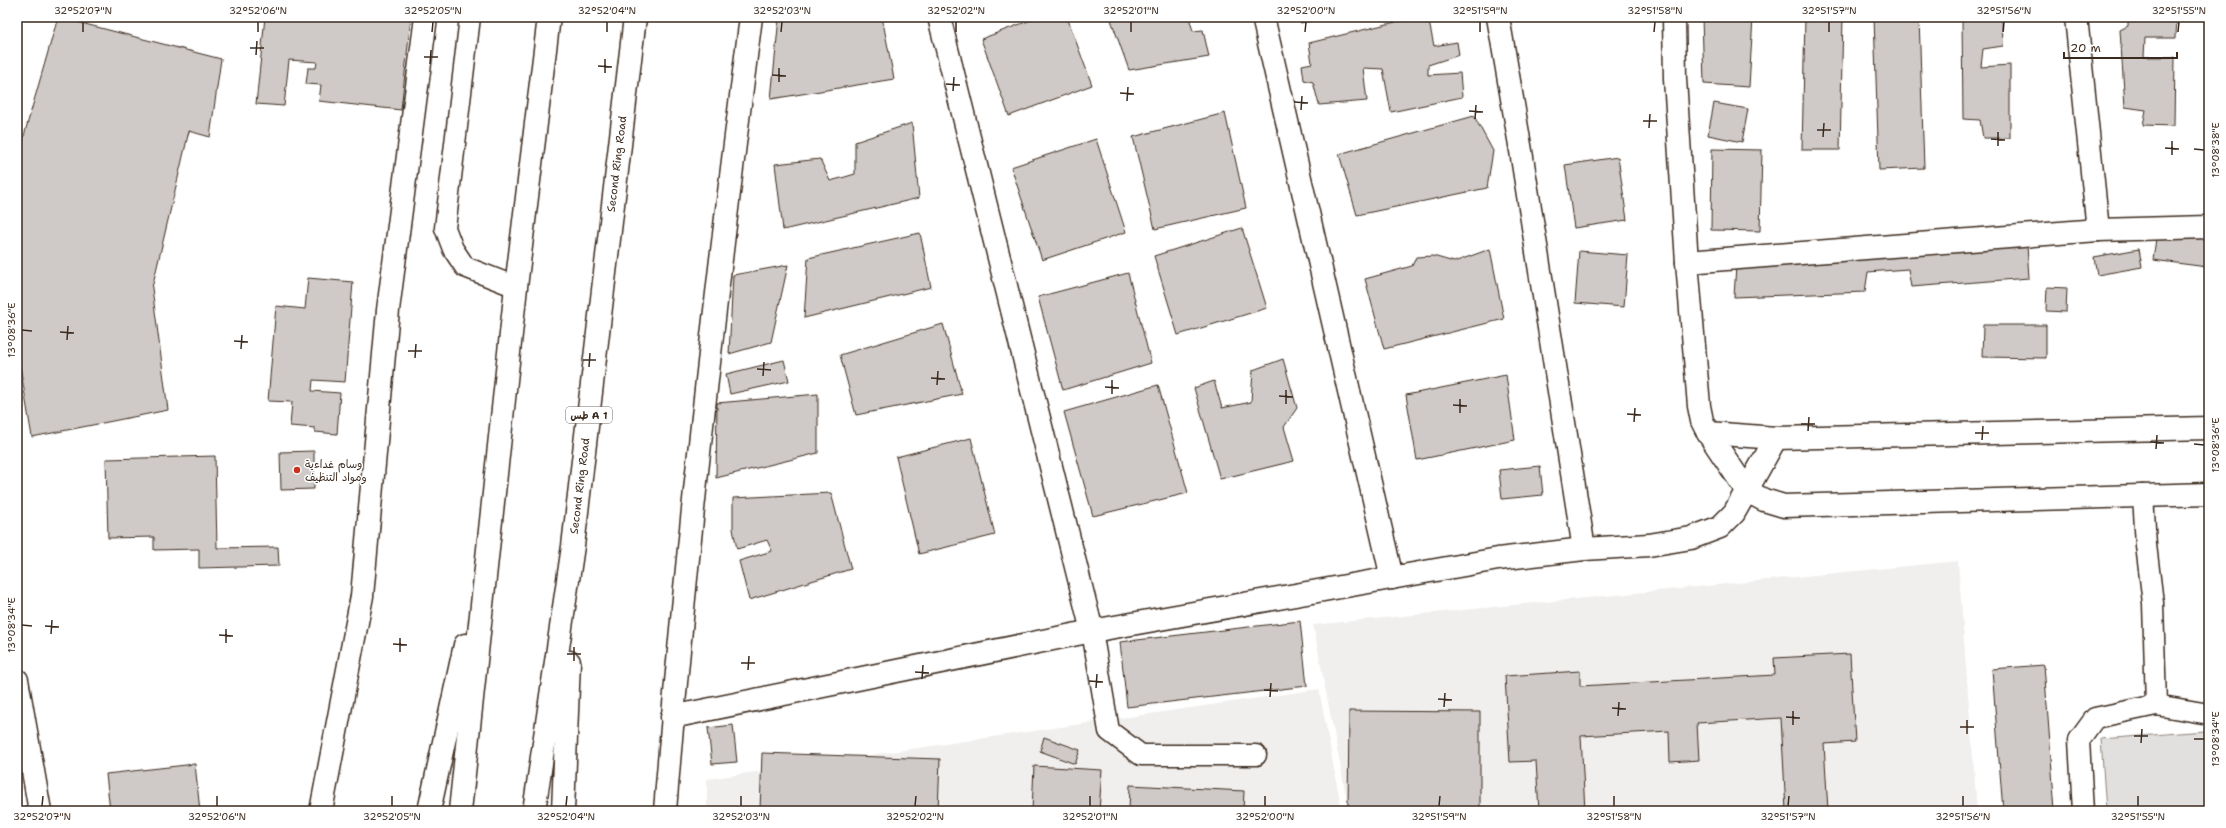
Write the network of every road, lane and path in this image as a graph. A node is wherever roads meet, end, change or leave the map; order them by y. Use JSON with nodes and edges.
{"nodes":[{"id":1,"x":426,"y":17,"type":"edge"},
{"id":2,"x":469,"y":17,"type":"edge"},
{"id":3,"x":549,"y":17,"type":"edge"},
{"id":4,"x":634,"y":17,"type":"edge"},
{"id":5,"x":751,"y":17,"type":"edge"},
{"id":6,"x":939,"y":17,"type":"edge"},
{"id":7,"x":1263,"y":17,"type":"edge"},
{"id":8,"x":1498,"y":17,"type":"edge"},
{"id":9,"x":1674,"y":17,"type":"edge"},
{"id":10,"x":2076,"y":17,"type":"edge"},
{"id":11,"x":2209,"y":227,"type":"edge"},
{"id":12,"x":2098,"y":230,"type":"junction"},
{"id":13,"x":1687,"y":262,"type":"junction"},
{"id":14,"x":516,"y":287,"type":"junction"},
{"id":15,"x":2209,"y":428,"type":"edge"},
{"id":16,"x":1708,"y":433,"type":"junction"},
{"id":17,"x":1776,"y":438,"type":"junction"},
{"id":18,"x":1747,"y":491,"type":"junction"},
{"id":19,"x":2209,"y":494,"type":"edge"},
{"id":20,"x":2143,"y":495,"type":"junction"},
{"id":21,"x":488,"y":540,"type":"junction"},
{"id":22,"x":573,"y":546,"type":"junction"},
{"id":23,"x":1584,"y":549,"type":"junction"},
{"id":24,"x":1392,"y":578,"type":"junction"},
{"id":25,"x":1092,"y":631,"type":"junction"},
{"id":26,"x":17,"y":680,"type":"edge"},
{"id":27,"x":2156,"y":705,"type":"junction"},
{"id":28,"x":2209,"y":714,"type":"edge"},
{"id":29,"x":672,"y":717,"type":"junction"},
{"id":30,"x":1256,"y":755,"type":"dead end"},
{"id":31,"x":40,"y":811,"type":"edge"},
{"id":32,"x":321,"y":811,"type":"edge"},
{"id":33,"x":429,"y":811,"type":"edge"},
{"id":34,"x":460,"y":811,"type":"edge"},
{"id":35,"x":534,"y":811,"type":"edge"},
{"id":36,"x":563,"y":811,"type":"edge"},
{"id":37,"x":665,"y":811,"type":"edge"},
{"id":38,"x":2083,"y":811,"type":"edge"}],
"edges":[{"from":1,"to":32,"type":"main road"},
{"from":2,"to":14,"type":"lane"},
{"from":3,"to":14,"type":"main road"},
{"from":4,"to":22,"type":"main road","name":"Second Ring Road","number":"طس A 1"},
{"from":5,"to":29,"type":"main road"},
{"from":6,"to":25,"type":"main road"},
{"from":7,"to":24,"type":"main road"},
{"from":8,"to":23,"type":"main road"},
{"from":9,"to":13,"type":"main road"},
{"from":10,"to":12,"type":"main road"},
{"from":11,"to":12,"type":"main road"},
{"from":12,"to":13,"type":"main road"},
{"from":13,"to":16,"type":"main road"},
{"from":14,"to":21,"type":"main road"},
{"from":15,"to":17,"type":"main road"},
{"from":16,"to":17,"type":"main road"},
{"from":16,"to":18,"type":"main road"},
{"from":17,"to":18,"type":"main road"},
{"from":18,"to":20,"type":"main road"},
{"from":18,"to":23,"type":"main road"},
{"from":19,"to":20,"type":"main road"},
{"from":20,"to":27,"type":"lane"},
{"from":21,"to":33,"type":"main road"},
{"from":21,"to":34,"type":"main road"},
{"from":22,"to":35,"type":"main road","name":"Second Ring Road","number":"طس A 1"},
{"from":22,"to":36,"type":"main road"},
{"from":23,"to":24,"type":"main road"},
{"from":24,"to":25,"type":"main road"},
{"from":25,"to":29,"type":"main road"},
{"from":25,"to":30,"type":"lane"},
{"from":26,"to":31,"type":"main road"},
{"from":27,"to":28,"type":"lane"},
{"from":27,"to":38,"type":"lane"},
{"from":29,"to":37,"type":"main road"}]}
